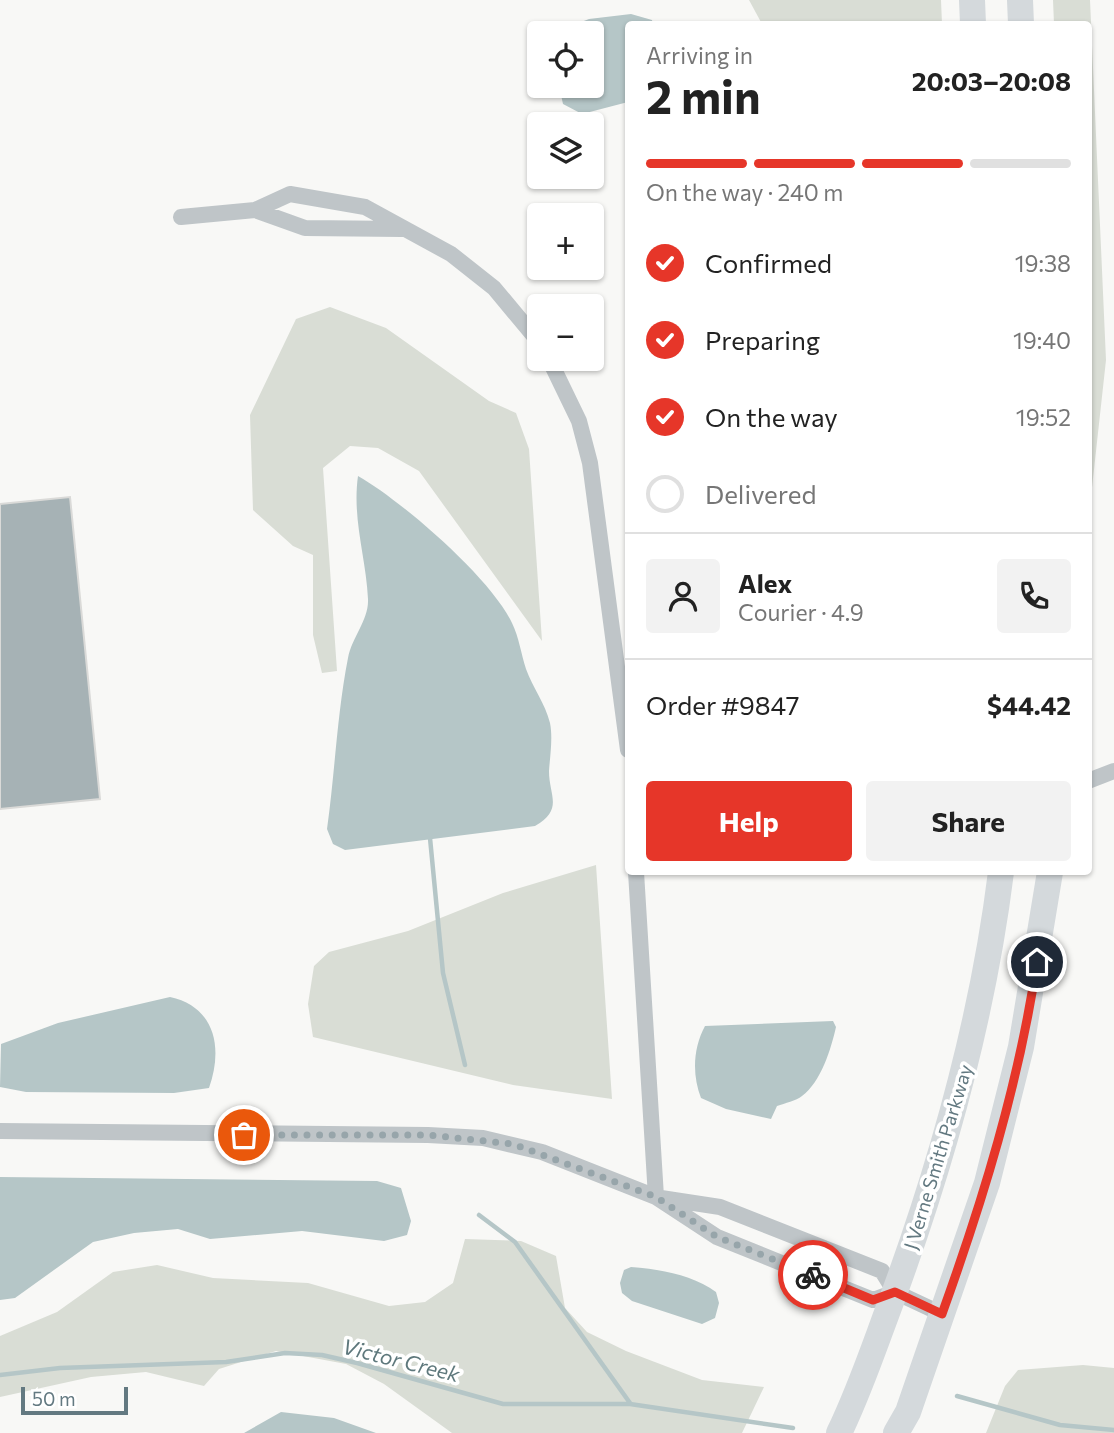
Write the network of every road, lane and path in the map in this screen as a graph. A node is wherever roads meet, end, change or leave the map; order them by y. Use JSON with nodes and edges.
{"nodes":[{"id":1,"x":972,"y":0,"type":"edge"},
{"id":2,"x":1020,"y":0,"type":"edge"},
{"id":3,"x":973,"y":21,"type":"edge"},
{"id":4,"x":1021,"y":21,"type":"edge"},
{"id":5,"x":255,"y":210,"type":"junction"},
{"id":6,"x":181,"y":217,"type":"dead end"},
{"id":7,"x":407,"y":229,"type":"junction"},
{"id":8,"x":527,"y":328,"type":"edge"},
{"id":9,"x":555,"y":371,"type":"edge"},
{"id":10,"x":625,"y":727,"type":"edge"},
{"id":11,"x":1114,"y":771,"type":"edge"},
{"id":12,"x":1092,"y":779,"type":"edge"},
{"id":13,"x":636,"y":875,"type":"edge"},
{"id":14,"x":1001,"y":875,"type":"edge"},
{"id":15,"x":1050,"y":875,"type":"edge"},
{"id":16,"x":0,"y":1131,"type":"edge"},
{"id":17,"x":656,"y":1197,"type":"junction"},
{"id":18,"x":895,"y":1292,"type":"junction"},
{"id":19,"x":942,"y":1314,"type":"junction"},
{"id":20,"x":839,"y":1433,"type":"edge"},
{"id":21,"x":896,"y":1433,"type":"edge"}],
"edges":[{"from":1,"to":3,"type":"main road"},
{"from":2,"to":4,"type":"main road"},
{"from":5,"to":6,"type":"street"},
{"from":5,"to":7,"type":"street"},
{"from":5,"to":7,"type":"street"},
{"from":7,"to":8,"type":"street"},
{"from":9,"to":10,"type":"street"},
{"from":11,"to":12,"type":"street"},
{"from":13,"to":17,"type":"street"},
{"from":14,"to":18,"type":"main road","name":"J Verne Smith Parkway"},
{"from":15,"to":19,"type":"main road"},
{"from":16,"to":17,"type":"street"},
{"from":17,"to":18,"type":"street"},
{"from":17,"to":18,"type":"street"},
{"from":18,"to":19,"type":"street"},
{"from":18,"to":20,"type":"main road","name":"J Verne Smith Parkway"},
{"from":19,"to":21,"type":"main road"}]}
